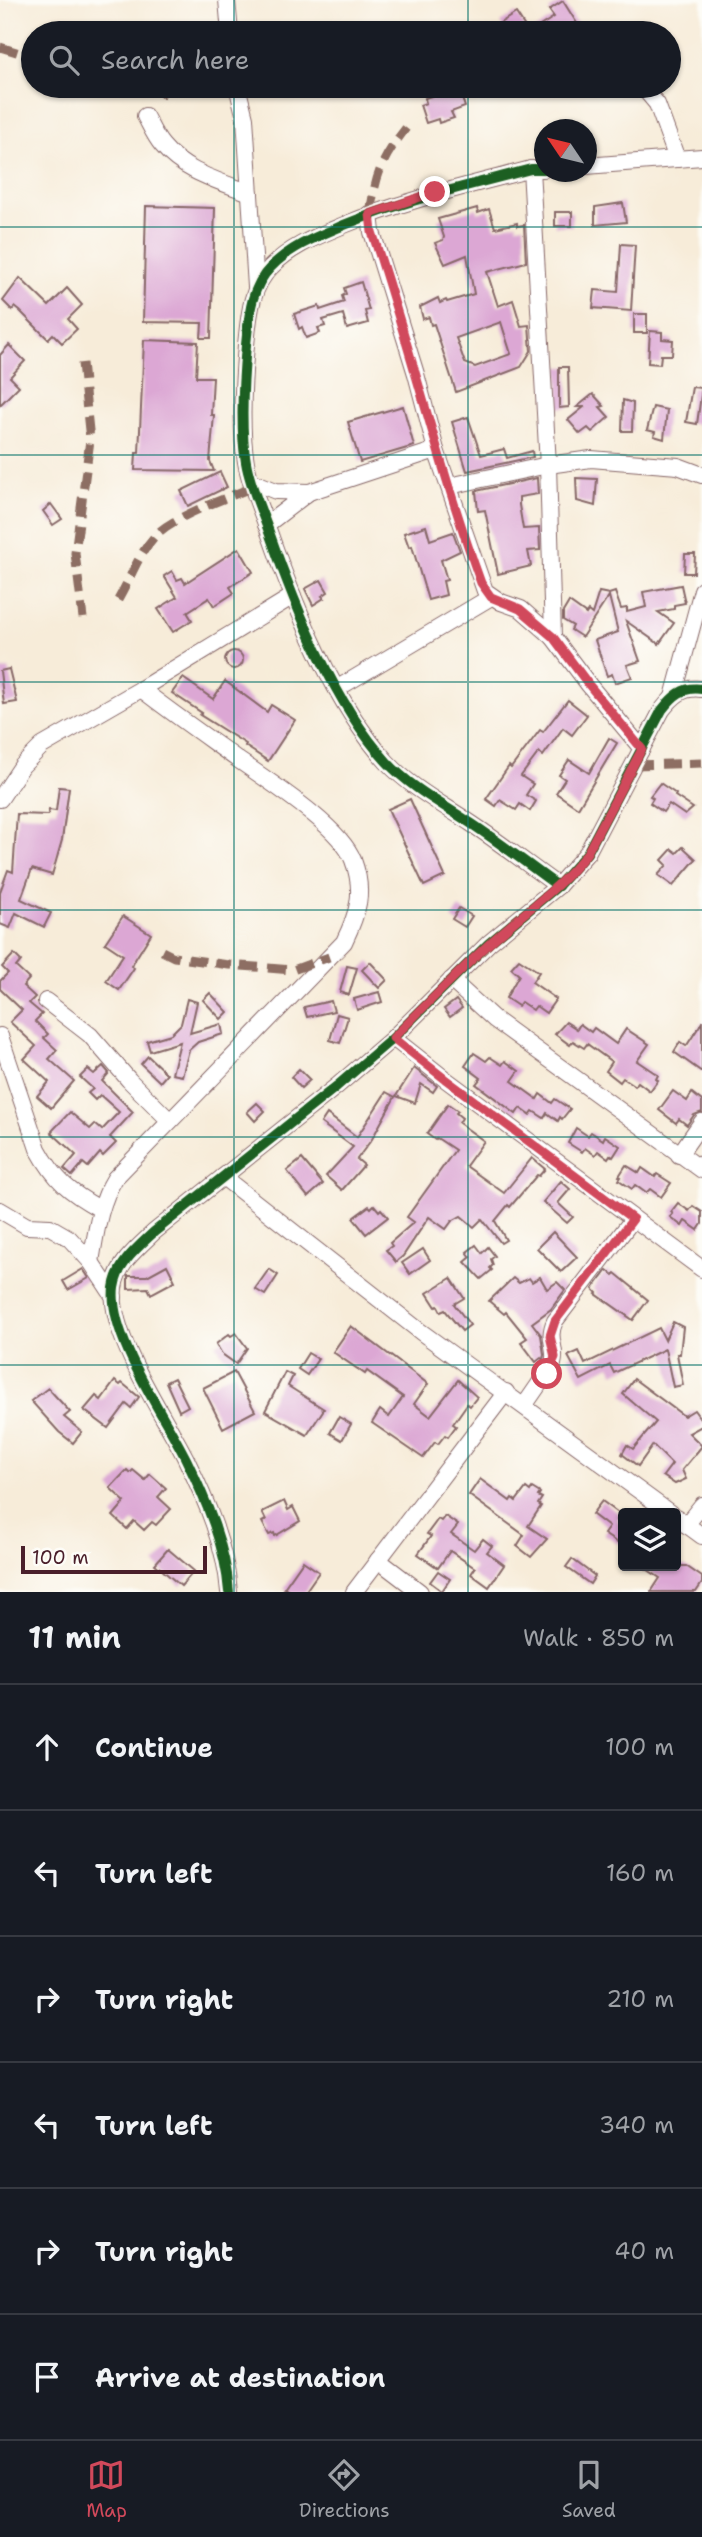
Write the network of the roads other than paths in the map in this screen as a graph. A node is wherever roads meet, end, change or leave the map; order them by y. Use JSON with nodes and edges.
{"nodes":[{"id":1,"x":228,"y":0,"type":"edge"},
{"id":2,"x":229,"y":21,"type":"edge"},
{"id":3,"x":240,"y":98,"type":"edge"},
{"id":4,"x":652,"y":98,"type":"edge"},
{"id":5,"x":145,"y":116,"type":"dead end"},
{"id":6,"x":702,"y":157,"type":"edge"},
{"id":7,"x":677,"y":159,"type":"junction"},
{"id":8,"x":597,"y":165,"type":"edge"},
{"id":9,"x":534,"y":170,"type":"edge"},
{"id":10,"x":538,"y":182,"type":"edge"},
{"id":11,"x":250,"y":193,"type":"junction"},
{"id":12,"x":370,"y":214,"type":"junction"},
{"id":13,"x":256,"y":287,"type":"junction"},
{"id":14,"x":436,"y":450,"type":"junction"},
{"id":15,"x":548,"y":465,"type":"junction"},
{"id":16,"x":702,"y":475,"type":"edge"},
{"id":17,"x":251,"y":481,"type":"junction"},
{"id":18,"x":449,"y":486,"type":"junction"},
{"id":19,"x":309,"y":492,"type":"junction"},
{"id":20,"x":266,"y":525,"type":"junction"},
{"id":21,"x":702,"y":590,"type":"edge"},
{"id":22,"x":293,"y":596,"type":"junction"},
{"id":23,"x":491,"y":597,"type":"junction"},
{"id":24,"x":697,"y":631,"type":"edge"},
{"id":25,"x":553,"y":637,"type":"junction"},
{"id":26,"x":338,"y":688,"type":"junction"},
{"id":27,"x":702,"y":689,"type":"edge"},
{"id":28,"x":141,"y":690,"type":"junction"},
{"id":29,"x":673,"y":697,"type":"junction"},
{"id":30,"x":642,"y":749,"type":"junction"},
{"id":31,"x":0,"y":799,"type":"edge"},
{"id":32,"x":558,"y":886,"type":"junction"},
{"id":33,"x":451,"y":980,"type":"junction"},
{"id":34,"x":46,"y":1001,"type":"dead end"},
{"id":35,"x":0,"y":1036,"type":"edge"},
{"id":36,"x":393,"y":1038,"type":"junction"},
{"id":37,"x":170,"y":1121,"type":"junction"},
{"id":38,"x":702,"y":1122,"type":"edge"},
{"id":39,"x":679,"y":1155,"type":"junction"},
{"id":40,"x":702,"y":1170,"type":"edge"},
{"id":41,"x":223,"y":1177,"type":"junction"},
{"id":42,"x":100,"y":1209,"type":"junction"},
{"id":43,"x":0,"y":1210,"type":"edge"},
{"id":44,"x":633,"y":1219,"type":"junction"},
{"id":45,"x":90,"y":1262,"type":"junction"},
{"id":46,"x":702,"y":1269,"type":"edge"},
{"id":47,"x":114,"y":1297,"type":"junction"},
{"id":48,"x":506,"y":1392,"type":"junction"},
{"id":49,"x":524,"y":1406,"type":"junction"},
{"id":50,"x":702,"y":1505,"type":"edge"},
{"id":51,"x":663,"y":1508,"type":"edge"},
{"id":52,"x":681,"y":1521,"type":"edge"},
{"id":53,"x":702,"y":1536,"type":"edge"},
{"id":54,"x":378,"y":1560,"type":"junction"},
{"id":55,"x":229,"y":1592,"type":"edge"},
{"id":56,"x":354,"y":1592,"type":"edge"},
{"id":57,"x":420,"y":1592,"type":"edge"}],
"edges":[{"from":1,"to":2,"type":"street"},
{"from":3,"to":11,"type":"street"},
{"from":4,"to":7,"type":"street"},
{"from":5,"to":11,"type":"street"},
{"from":6,"to":7,"type":"street"},
{"from":7,"to":8,"type":"street"},
{"from":9,"to":12,"type":"street"},
{"from":10,"to":15,"type":"street"},
{"from":11,"to":13,"type":"street"},
{"from":12,"to":13,"type":"street"},
{"from":12,"to":14,"type":"street"},
{"from":13,"to":17,"type":"street"},
{"from":14,"to":18,"type":"street"},
{"from":14,"to":19,"type":"street"},
{"from":15,"to":16,"type":"street"},
{"from":15,"to":18,"type":"street"},
{"from":15,"to":25,"type":"street"},
{"from":17,"to":19,"type":"street"},
{"from":17,"to":20,"type":"street"},
{"from":18,"to":23,"type":"street"},
{"from":19,"to":20,"type":"street"},
{"from":20,"to":22,"type":"street"},
{"from":21,"to":24,"type":"street"},
{"from":22,"to":26,"type":"street"},
{"from":22,"to":28,"type":"street"},
{"from":23,"to":25,"type":"street"},
{"from":23,"to":26,"type":"street"},
{"from":24,"to":29,"type":"street"},
{"from":25,"to":30,"type":"street"},
{"from":26,"to":32,"type":"street"},
{"from":27,"to":29,"type":"street"},
{"from":28,"to":31,"type":"street"},
{"from":28,"to":37,"type":"street"},
{"from":29,"to":30,"type":"street"},
{"from":30,"to":32,"type":"street"},
{"from":32,"to":33,"type":"street"},
{"from":33,"to":36,"type":"street"},
{"from":33,"to":39,"type":"street"},
{"from":34,"to":37,"type":"street"},
{"from":35,"to":42,"type":"street"},
{"from":36,"to":41,"type":"street"},
{"from":36,"to":44,"type":"street"},
{"from":37,"to":42,"type":"street"},
{"from":38,"to":39,"type":"street"},
{"from":39,"to":40,"type":"street"},
{"from":41,"to":47,"type":"street"},
{"from":41,"to":48,"type":"street"},
{"from":42,"to":45,"type":"street"},
{"from":43,"to":45,"type":"street"},
{"from":44,"to":46,"type":"street"},
{"from":44,"to":49,"type":"street"},
{"from":45,"to":47,"type":"street"},
{"from":47,"to":55,"type":"street"},
{"from":48,"to":49,"type":"street"},
{"from":48,"to":54,"type":"street"},
{"from":49,"to":51,"type":"street"},
{"from":50,"to":52,"type":"street"},
{"from":52,"to":53,"type":"street"},
{"from":54,"to":56,"type":"street"},
{"from":54,"to":57,"type":"street"}]}
